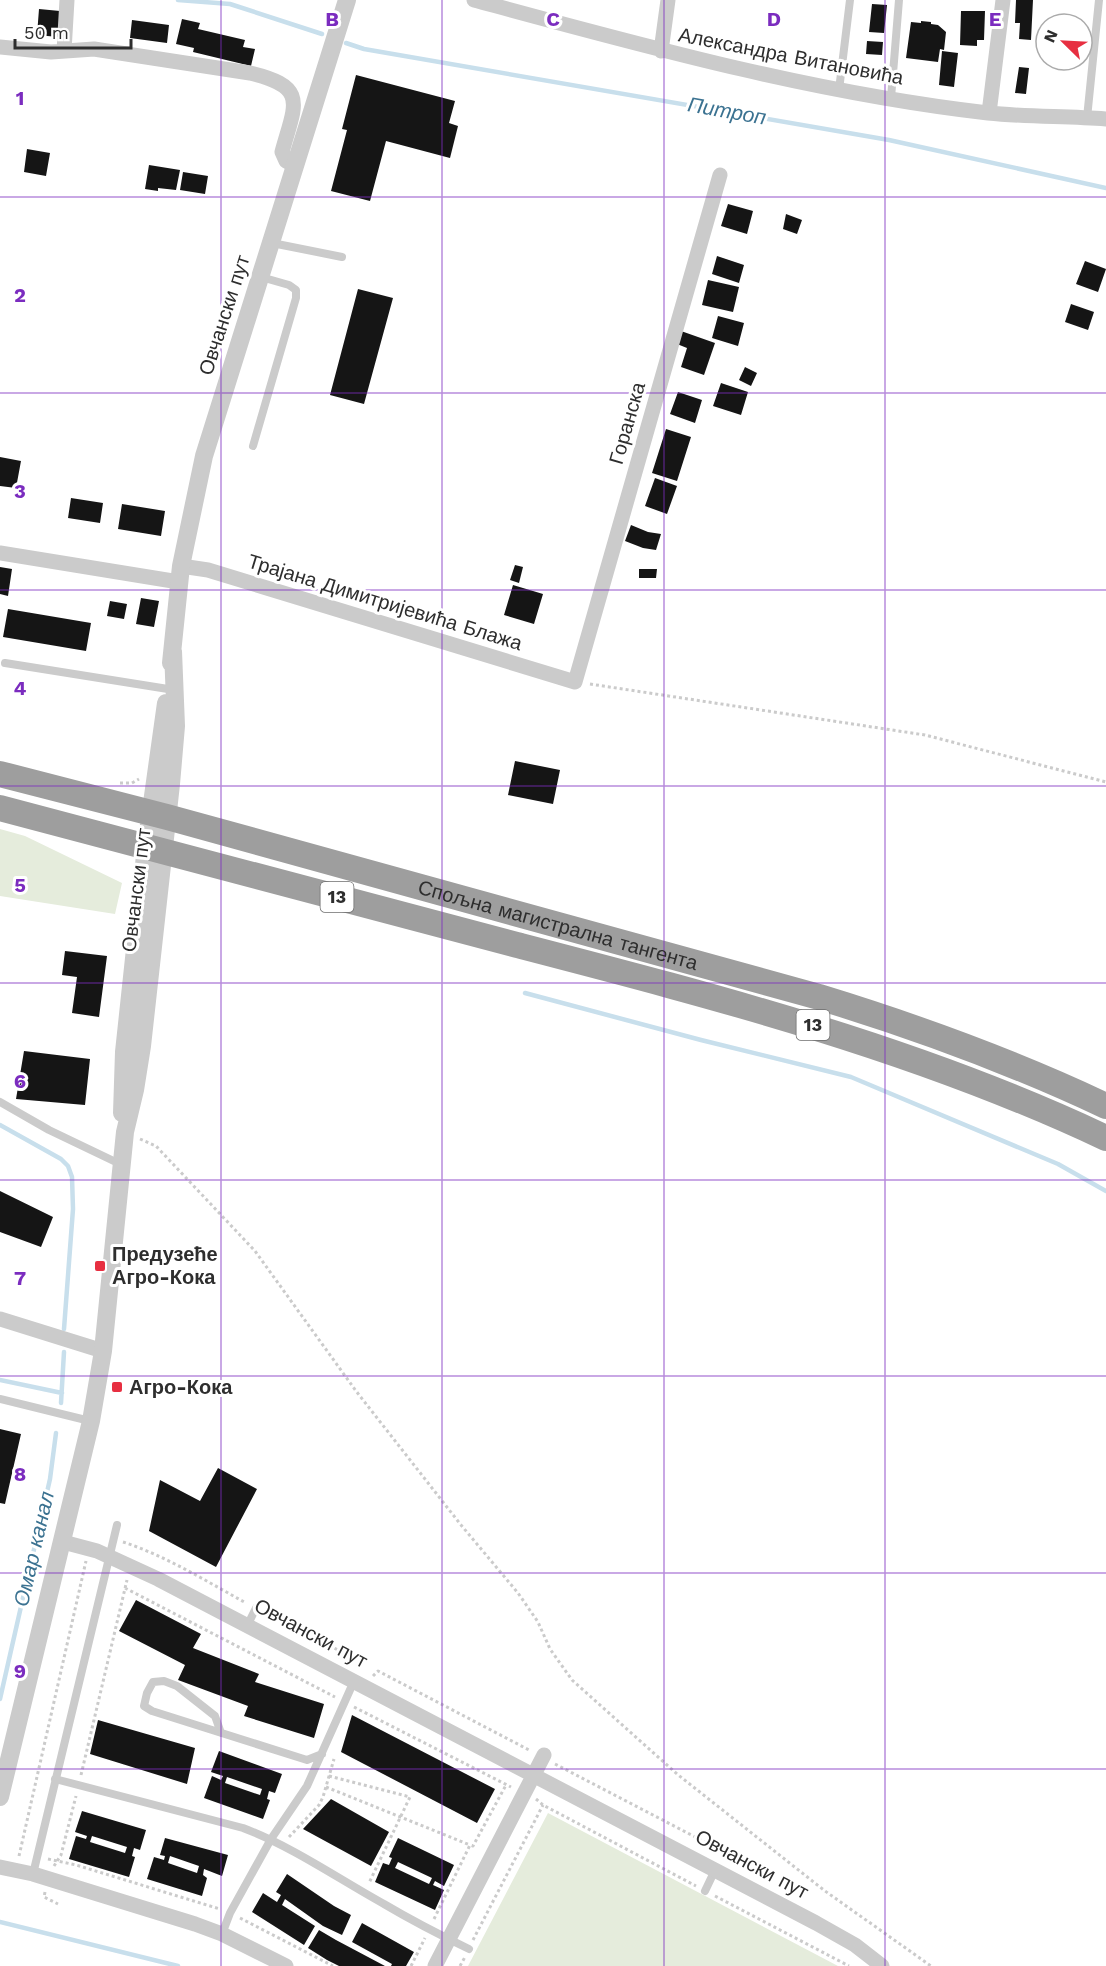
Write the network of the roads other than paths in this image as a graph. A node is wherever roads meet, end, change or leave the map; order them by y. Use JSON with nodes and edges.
{"nodes":[{"id":1,"x":67,"y":0,"type":"edge"},
{"id":2,"x":347,"y":0,"type":"edge"},
{"id":3,"x":474,"y":0,"type":"edge"},
{"id":4,"x":668,"y":0,"type":"edge"},
{"id":5,"x":850,"y":0,"type":"edge"},
{"id":6,"x":899,"y":0,"type":"edge"},
{"id":7,"x":1003,"y":0,"type":"edge"},
{"id":8,"x":1099,"y":0,"type":"edge"},
{"id":9,"x":0,"y":47,"type":"edge"},
{"id":10,"x":64,"y":51,"type":"junction"},
{"id":11,"x":661,"y":51,"type":"junction"},
{"id":12,"x":839,"y":90,"type":"junction"},
{"id":13,"x":891,"y":98,"type":"junction"},
{"id":14,"x":989,"y":113,"type":"junction"},
{"id":15,"x":1088,"y":118,"type":"junction"},
{"id":16,"x":1106,"y":119,"type":"edge"},
{"id":17,"x":295,"y":166,"type":"junction"},
{"id":18,"x":720,"y":175,"type":"dead end"},
{"id":19,"x":270,"y":243,"type":"junction"},
{"id":20,"x":342,"y":257,"type":"dead end"},
{"id":21,"x":260,"y":277,"type":"junction"},
{"id":22,"x":253,"y":446,"type":"dead end"},
{"id":23,"x":0,"y":553,"type":"edge"},
{"id":24,"x":180,"y":574,"type":"junction"},
{"id":25,"x":173,"y":651,"type":"junction"},
{"id":26,"x":5,"y":663,"type":"dead end"},
{"id":27,"x":575,"y":682,"type":"joint"},
{"id":28,"x":168,"y":689,"type":"junction"},
{"id":29,"x":0,"y":774,"type":"edge"},
{"id":30,"x":0,"y":808,"type":"edge"},
{"id":31,"x":159,"y":815,"type":"junction"},
{"id":32,"x":155,"y":849,"type":"junction"},
{"id":33,"x":0,"y":1102,"type":"edge"},
{"id":34,"x":1106,"y":1106,"type":"edge"},
{"id":35,"x":1106,"y":1138,"type":"edge"},
{"id":36,"x":121,"y":1165,"type":"junction"},
{"id":37,"x":0,"y":1319,"type":"edge"},
{"id":38,"x":103,"y":1351,"type":"junction"},
{"id":39,"x":0,"y":1399,"type":"edge"},
{"id":40,"x":91,"y":1421,"type":"junction"},
{"id":41,"x":117,"y":1526,"type":"dead end"},
{"id":42,"x":63,"y":1542,"type":"junction"},
{"id":43,"x":110,"y":1556,"type":"junction"},
{"id":44,"x":256,"y":1608,"type":"road end"},
{"id":45,"x":247,"y":1626,"type":"junction"},
{"id":46,"x":361,"y":1679,"type":"junction"},
{"id":47,"x":221,"y":1733,"type":"junction"},
{"id":48,"x":322,"y":1754,"type":"junction"},
{"id":49,"x":543,"y":1756,"type":"road end"},
{"id":50,"x":533,"y":1775,"type":"junction"},
{"id":51,"x":55,"y":1779,"type":"junction"},
{"id":52,"x":0,"y":1797,"type":"edge"},
{"id":53,"x":271,"y":1839,"type":"junction"},
{"id":54,"x":0,"y":1867,"type":"edge"},
{"id":55,"x":715,"y":1870,"type":"junction"},
{"id":56,"x":33,"y":1874,"type":"junction"},
{"id":57,"x":705,"y":1891,"type":"road end"},
{"id":58,"x":222,"y":1934,"type":"junction"},
{"id":59,"x":449,"y":1939,"type":"junction"},
{"id":60,"x":469,"y":1949,"type":"road end"},
{"id":61,"x":286,"y":1966,"type":"edge"},
{"id":62,"x":435,"y":1966,"type":"edge"},
{"id":63,"x":882,"y":1966,"type":"edge"}],
"edges":[{"from":1,"to":10,"type":"street"},
{"from":2,"to":17,"type":"street","name":"Овчански пут"},
{"from":3,"to":11,"type":"street","name":"Александра Витановића"},
{"from":4,"to":11,"type":"street"},
{"from":5,"to":12,"type":"lane"},
{"from":6,"to":13,"type":"lane"},
{"from":7,"to":14,"type":"street"},
{"from":8,"to":15,"type":"lane"},
{"from":9,"to":10,"type":"street"},
{"from":10,"to":17,"type":"street"},
{"from":11,"to":12,"type":"street","name":"Александра Витановића"},
{"from":12,"to":13,"type":"street","name":"Александра Витановића"},
{"from":13,"to":14,"type":"street","name":"Александра Витановића"},
{"from":14,"to":15,"type":"street","name":"Александра Витановића"},
{"from":15,"to":16,"type":"street","name":"Александра Витановића"},
{"from":17,"to":19,"type":"street","name":"Овчански пут"},
{"from":18,"to":27,"type":"street","name":"Горанска"},
{"from":19,"to":20,"type":"lane"},
{"from":19,"to":21,"type":"street","name":"Овчански пут"},
{"from":21,"to":22,"type":"lane"},
{"from":21,"to":24,"type":"street","name":"Овчански пут"},
{"from":23,"to":24,"type":"street","name":"Трајана Димитријевића Блажа"},
{"from":24,"to":25,"type":"street","name":"Овчански пут"},
{"from":24,"to":27,"type":"street","name":"Трајана Димитријевића Блажа"},
{"from":25,"to":28,"type":"street","name":"Овчански пут"},
{"from":25,"to":31,"type":"street","name":"Овчански пут"},
{"from":26,"to":28,"type":"lane"},
{"from":28,"to":31,"type":"street","name":"Овчански пут"},
{"from":29,"to":31,"type":"highway","name":"Спољна магистрална тангента","number":"13"},
{"from":30,"to":32,"type":"highway","name":"Спољна магистрална тангента","number":"13"},
{"from":31,"to":32,"type":"street","name":"Овчански пут"},
{"from":31,"to":34,"type":"highway","name":"Спољна магистрална тангента","number":"13"},
{"from":32,"to":35,"type":"highway","name":"Спољна магистрална тангента","number":"13"},
{"from":32,"to":36,"type":"street","name":"Овчански пут"},
{"from":33,"to":36,"type":"lane"},
{"from":36,"to":38,"type":"street","name":"Овчански пут"},
{"from":37,"to":38,"type":"street"},
{"from":38,"to":40,"type":"street","name":"Овчански пут"},
{"from":39,"to":40,"type":"lane"},
{"from":40,"to":42,"type":"street","name":"Овчански пут"},
{"from":41,"to":43,"type":"lane"},
{"from":42,"to":43,"type":"street","name":"Овчански пут"},
{"from":42,"to":52,"type":"street","name":"Овчански пут"},
{"from":43,"to":45,"type":"street","name":"Овчански пут"},
{"from":43,"to":51,"type":"lane"},
{"from":44,"to":45,"type":"lane"},
{"from":45,"to":46,"type":"street","name":"Овчански пут"},
{"from":46,"to":48,"type":"lane"},
{"from":46,"to":50,"type":"street","name":"Овчански пут"},
{"from":47,"to":47,"type":"lane"},
{"from":47,"to":48,"type":"lane"},
{"from":48,"to":53,"type":"lane"},
{"from":49,"to":50,"type":"street"},
{"from":50,"to":55,"type":"street","name":"Овчански пут"},
{"from":50,"to":59,"type":"street"},
{"from":51,"to":53,"type":"lane"},
{"from":51,"to":56,"type":"lane"},
{"from":53,"to":58,"type":"lane"},
{"from":53,"to":59,"type":"lane"},
{"from":54,"to":56,"type":"street"},
{"from":55,"to":57,"type":"lane"},
{"from":55,"to":63,"type":"street","name":"Овчански пут"},
{"from":56,"to":58,"type":"street"},
{"from":58,"to":61,"type":"street"},
{"from":59,"to":60,"type":"lane"},
{"from":59,"to":62,"type":"street"}]}
